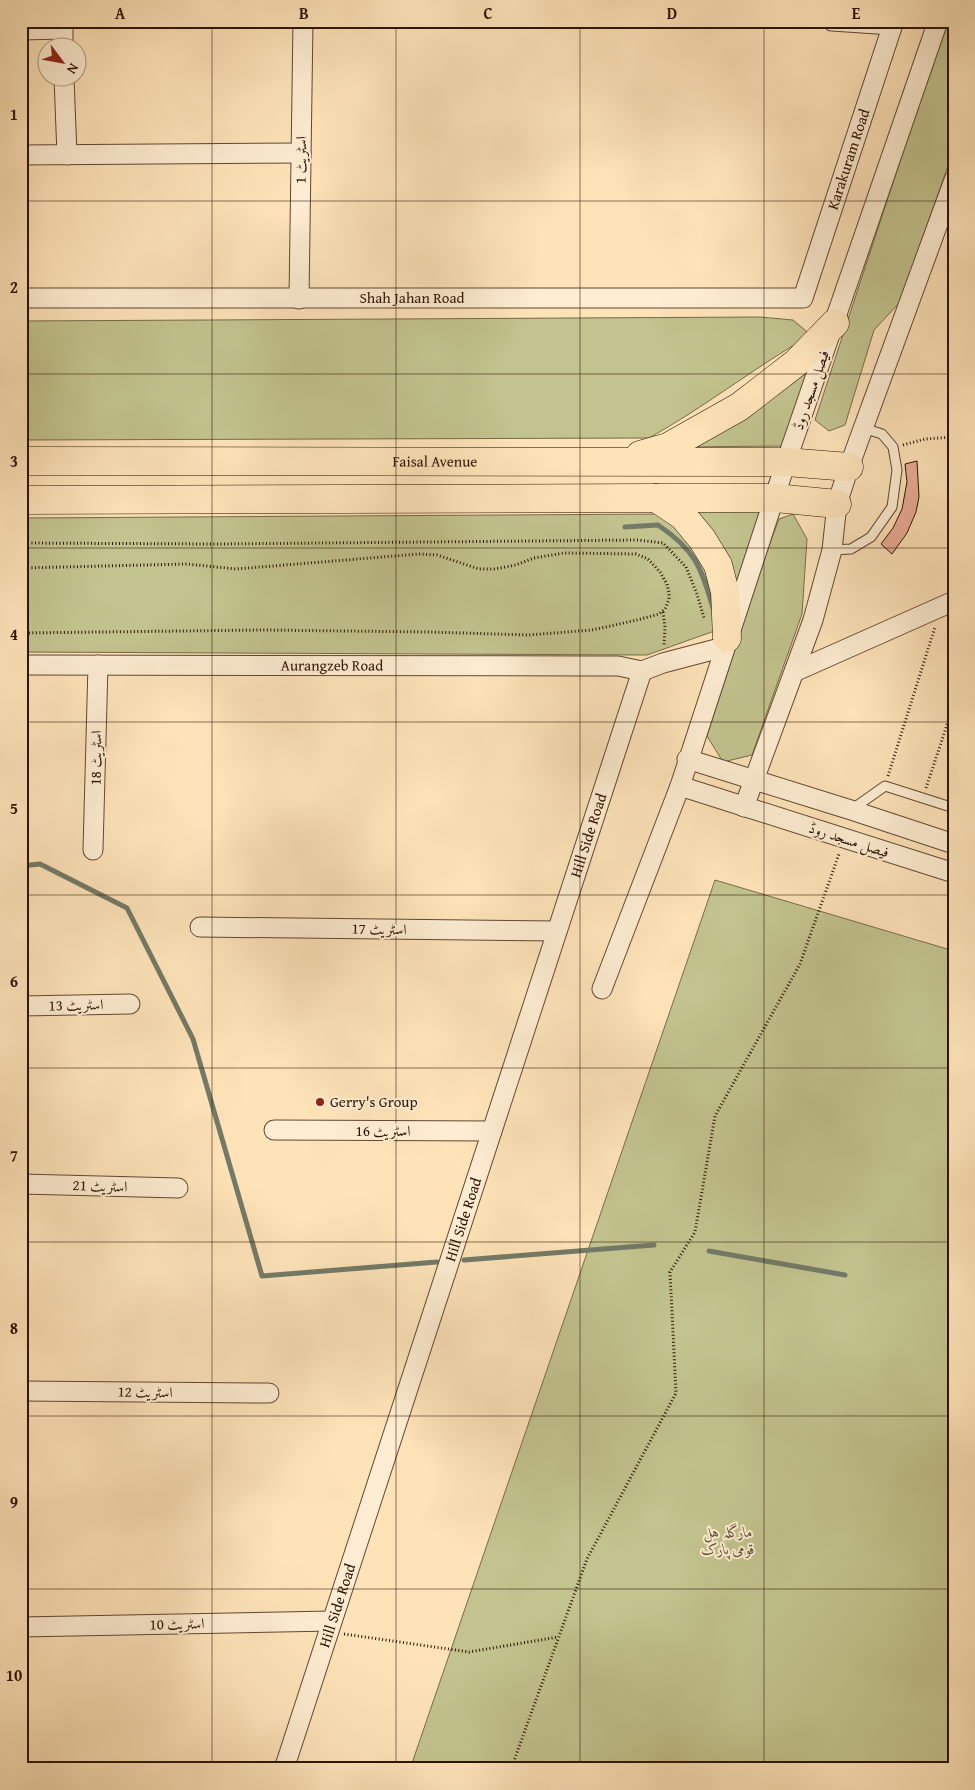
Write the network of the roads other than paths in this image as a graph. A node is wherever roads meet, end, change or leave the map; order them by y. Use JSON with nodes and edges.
{"nodes":[{"id":1,"x":303,"y":21,"type":"edge"},
{"id":2,"x":832,"y":21,"type":"edge"},
{"id":3,"x":938,"y":21,"type":"edge"},
{"id":4,"x":893,"y":23,"type":"edge"},
{"id":5,"x":67,"y":28,"type":"edge"},
{"id":6,"x":21,"y":30,"type":"edge"},
{"id":7,"x":64,"y":88,"type":"edge"},
{"id":8,"x":300,"y":153,"type":"junction"},
{"id":9,"x":21,"y":155,"type":"edge"},
{"id":10,"x":67,"y":155,"type":"junction"},
{"id":11,"x":954,"y":180,"type":"edge"},
{"id":12,"x":21,"y":298,"type":"edge"},
{"id":13,"x":803,"y":298,"type":"joint"},
{"id":14,"x":299,"y":299,"type":"junction"},
{"id":15,"x":835,"y":323,"type":"junction"},
{"id":16,"x":863,"y":428,"type":"junction"},
{"id":17,"x":21,"y":461,"type":"edge"},
{"id":18,"x":617,"y":462,"type":"junction"},
{"id":19,"x":786,"y":462,"type":"junction"},
{"id":20,"x":849,"y":467,"type":"junction"},
{"id":21,"x":656,"y":498,"type":"junction"},
{"id":22,"x":775,"y":498,"type":"junction"},
{"id":23,"x":21,"y":500,"type":"edge"},
{"id":24,"x":837,"y":504,"type":"junction"},
{"id":25,"x":832,"y":550,"type":"junction"},
{"id":26,"x":948,"y":604,"type":"edge"},
{"id":27,"x":725,"y":643,"type":"junction"},
{"id":28,"x":21,"y":665,"type":"edge"},
{"id":29,"x":98,"y":665,"type":"junction"},
{"id":30,"x":642,"y":671,"type":"junction"},
{"id":31,"x":794,"y":672,"type":"junction"},
{"id":32,"x":688,"y":759,"type":"junction"},
{"id":33,"x":754,"y":780,"type":"junction"},
{"id":34,"x":680,"y":786,"type":"junction"},
{"id":35,"x":744,"y":807,"type":"junction"},
{"id":36,"x":954,"y":808,"type":"edge"},
{"id":37,"x":851,"y":810,"type":"junction"},
{"id":38,"x":954,"y":844,"type":"edge"},
{"id":39,"x":93,"y":850,"type":"dead end"},
{"id":40,"x":954,"y":874,"type":"edge"},
{"id":41,"x":200,"y":927,"type":"dead end"},
{"id":42,"x":557,"y":931,"type":"junction"},
{"id":43,"x":602,"y":989,"type":"dead end"},
{"id":44,"x":130,"y":1004,"type":"dead end"},
{"id":45,"x":21,"y":1006,"type":"edge"},
{"id":46,"x":274,"y":1130,"type":"dead end"},
{"id":47,"x":492,"y":1131,"type":"junction"},
{"id":48,"x":21,"y":1184,"type":"edge"},
{"id":49,"x":178,"y":1188,"type":"dead end"},
{"id":50,"x":21,"y":1391,"type":"edge"},
{"id":51,"x":269,"y":1394,"type":"dead end"},
{"id":52,"x":21,"y":1627,"type":"edge"},
{"id":53,"x":330,"y":1627,"type":"junction"},
{"id":54,"x":284,"y":1769,"type":"edge"}],
"edges":[{"from":1,"to":8,"type":"street","name":"اسٹریٹ 1"},
{"from":2,"to":4,"type":"street"},
{"from":3,"to":15,"type":"street","name":"فیصل مسجد روڈ"},
{"from":4,"to":13,"type":"street","name":"Karakuram Road"},
{"from":5,"to":6,"type":"street"},
{"from":7,"to":10,"type":"street"},
{"from":8,"to":10,"type":"street"},
{"from":8,"to":14,"type":"street","name":"اسٹریٹ 1"},
{"from":9,"to":10,"type":"street"},
{"from":11,"to":16,"type":"street"},
{"from":12,"to":14,"type":"street","name":"Shah Jahan Road"},
{"from":13,"to":14,"type":"street","name":"Shah Jahan Road"},
{"from":15,"to":18,"type":"main road"},
{"from":15,"to":19,"type":"street","name":"فیصل مسجد روڈ"},
{"from":16,"to":20,"type":"street"},
{"from":16,"to":25,"type":"lane"},
{"from":17,"to":18,"type":"main road","name":"Faisal Avenue"},
{"from":18,"to":19,"type":"main road","name":"Faisal Avenue"},
{"from":19,"to":20,"type":"main road","name":"Faisal Avenue"},
{"from":19,"to":22,"type":"street","name":"فیصل مسجد روڈ"},
{"from":20,"to":24,"type":"street"},
{"from":21,"to":22,"type":"main road"},
{"from":21,"to":23,"type":"main road"},
{"from":21,"to":27,"type":"main road"},
{"from":22,"to":24,"type":"main road"},
{"from":22,"to":27,"type":"street","name":"فیصل مسجد روڈ"},
{"from":24,"to":25,"type":"street"},
{"from":25,"to":31,"type":"street"},
{"from":26,"to":31,"type":"street"},
{"from":27,"to":30,"type":"street"},
{"from":27,"to":32,"type":"street","name":"فیصل مسجد روڈ"},
{"from":28,"to":29,"type":"street","name":"Aurangzeb Road"},
{"from":29,"to":30,"type":"street","name":"Aurangzeb Road"},
{"from":29,"to":39,"type":"street","name":"اسٹریٹ 18"},
{"from":30,"to":42,"type":"street","name":"Hill Side Road"},
{"from":31,"to":33,"type":"street"},
{"from":32,"to":33,"type":"street","name":"فیصل مسجد روڈ"},
{"from":32,"to":34,"type":"street","name":"فیصل مسجد روڈ"},
{"from":33,"to":35,"type":"street"},
{"from":33,"to":37,"type":"street","name":"فیصل مسجد روڈ"},
{"from":34,"to":35,"type":"street","name":"فیصل مسجد روڈ"},
{"from":34,"to":43,"type":"street","name":"فیصل مسجد روڈ"},
{"from":35,"to":40,"type":"street","name":"فیصل مسجد روڈ"},
{"from":36,"to":37,"type":"lane","name":"فیصل مسجد روڈ"},
{"from":37,"to":38,"type":"street","name":"فیصل مسجد روڈ"},
{"from":41,"to":42,"type":"street","name":"اسٹریٹ 17"},
{"from":42,"to":47,"type":"street","name":"Hill Side Road"},
{"from":44,"to":45,"type":"street","name":"اسٹریٹ 13"},
{"from":46,"to":47,"type":"street","name":"اسٹریٹ 16"},
{"from":47,"to":53,"type":"street","name":"Hill Side Road"},
{"from":48,"to":49,"type":"street","name":"اسٹریٹ 21"},
{"from":50,"to":51,"type":"street","name":"اسٹریٹ 12"},
{"from":52,"to":53,"type":"street","name":"اسٹریٹ 10"},
{"from":53,"to":54,"type":"street","name":"Hill Side Road"}]}
